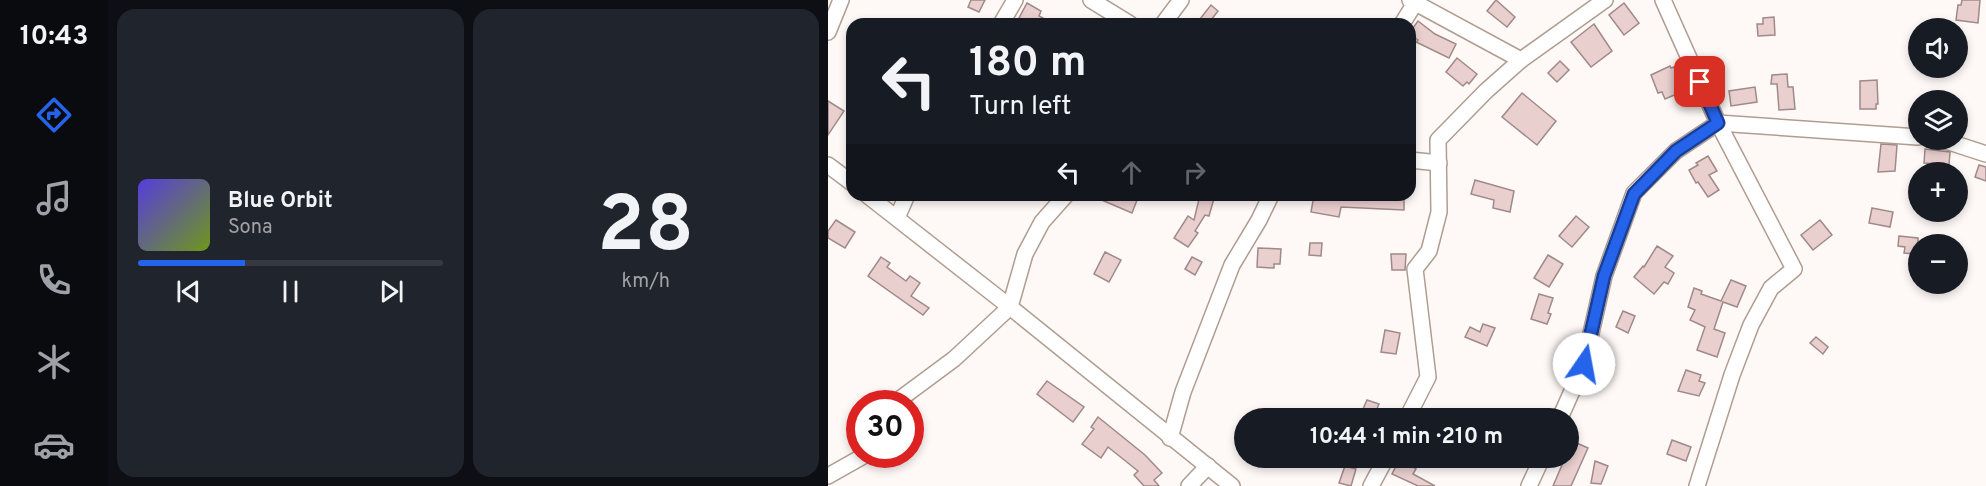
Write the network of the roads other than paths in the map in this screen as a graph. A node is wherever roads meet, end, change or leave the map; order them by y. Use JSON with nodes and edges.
{"nodes":[{"id":1,"x":841,"y":0,"type":"edge"},
{"id":2,"x":1016,"y":0,"type":"edge"},
{"id":3,"x":1091,"y":0,"type":"edge"},
{"id":4,"x":1181,"y":0,"type":"edge"},
{"id":5,"x":1605,"y":0,"type":"edge"},
{"id":6,"x":1663,"y":0,"type":"edge"},
{"id":7,"x":1413,"y":2,"type":"edge"},
{"id":8,"x":1005,"y":18,"type":"edge"},
{"id":9,"x":1120,"y":18,"type":"edge"},
{"id":10,"x":1168,"y":18,"type":"edge"},
{"id":11,"x":1405,"y":18,"type":"edge"},
{"id":12,"x":828,"y":32,"type":"edge"},
{"id":13,"x":1521,"y":60,"type":"junction"},
{"id":14,"x":1718,"y":123,"type":"junction"},
{"id":15,"x":1908,"y":136,"type":"edge"},
{"id":16,"x":1968,"y":148,"type":"edge"},
{"id":17,"x":1986,"y":154,"type":"edge"},
{"id":18,"x":1416,"y":161,"type":"edge"},
{"id":19,"x":1439,"y":164,"type":"junction"},
{"id":20,"x":828,"y":165,"type":"edge"},
{"id":21,"x":846,"y":178,"type":"edge"},
{"id":22,"x":875,"y":201,"type":"edge"},
{"id":23,"x":904,"y":201,"type":"edge"},
{"id":24,"x":1060,"y":201,"type":"edge"},
{"id":25,"x":1268,"y":201,"type":"edge"},
{"id":26,"x":897,"y":218,"type":"junction"},
{"id":27,"x":1010,"y":307,"type":"junction"},
{"id":28,"x":912,"y":390,"type":"edge"},
{"id":29,"x":1412,"y":408,"type":"edge"},
{"id":30,"x":1564,"y":408,"type":"edge"},
{"id":31,"x":1170,"y":438,"type":"junction"},
{"id":32,"x":846,"y":466,"type":"edge"},
{"id":33,"x":1208,"y":466,"type":"junction"},
{"id":34,"x":1381,"y":468,"type":"edge"},
{"id":35,"x":1537,"y":468,"type":"edge"},
{"id":36,"x":828,"y":476,"type":"edge"},
{"id":37,"x":1189,"y":486,"type":"edge"},
{"id":38,"x":1232,"y":486,"type":"edge"},
{"id":39,"x":1371,"y":486,"type":"edge"},
{"id":40,"x":1529,"y":486,"type":"edge"},
{"id":41,"x":1697,"y":486,"type":"edge"}],
"edges":[{"from":1,"to":12,"type":"street"},
{"from":2,"to":8,"type":"street"},
{"from":3,"to":9,"type":"street"},
{"from":4,"to":10,"type":"street"},
{"from":5,"to":13,"type":"street"},
{"from":6,"to":14,"type":"street"},
{"from":7,"to":11,"type":"street"},
{"from":7,"to":13,"type":"street"},
{"from":13,"to":19,"type":"street"},
{"from":14,"to":15,"type":"street"},
{"from":14,"to":30,"type":"street"},
{"from":14,"to":41,"type":"street"},
{"from":16,"to":17,"type":"street"},
{"from":18,"to":19,"type":"street"},
{"from":19,"to":29,"type":"street"},
{"from":20,"to":21,"type":"street"},
{"from":22,"to":26,"type":"street"},
{"from":23,"to":26,"type":"street"},
{"from":24,"to":27,"type":"street"},
{"from":25,"to":31,"type":"street"},
{"from":26,"to":27,"type":"street"},
{"from":27,"to":28,"type":"street"},
{"from":27,"to":31,"type":"street"},
{"from":31,"to":33,"type":"street"},
{"from":32,"to":36,"type":"street"},
{"from":33,"to":37,"type":"street"},
{"from":33,"to":38,"type":"street"},
{"from":34,"to":39,"type":"street"},
{"from":35,"to":40,"type":"street"}]}
